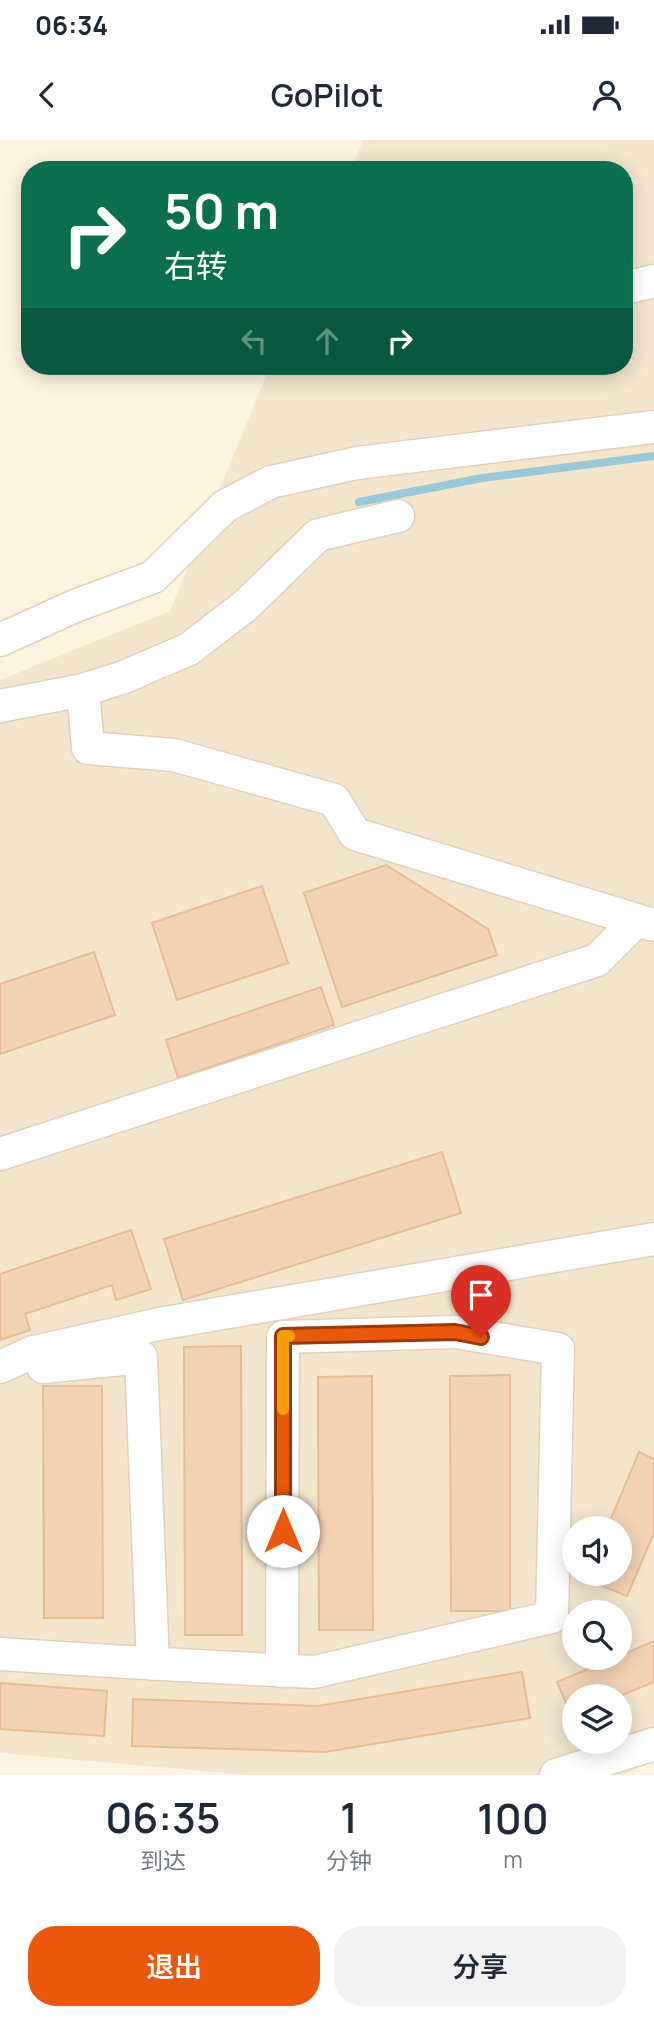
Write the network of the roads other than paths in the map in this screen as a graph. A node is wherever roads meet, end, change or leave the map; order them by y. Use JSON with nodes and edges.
{"nodes":[{"id":1,"x":654,"y":281,"type":"edge"},
{"id":2,"x":633,"y":286,"type":"edge"},
{"id":3,"x":654,"y":427,"type":"edge"},
{"id":4,"x":398,"y":516,"type":"dead end"},
{"id":5,"x":0,"y":640,"type":"edge"},
{"id":6,"x":83,"y":690,"type":"junction"},
{"id":7,"x":0,"y":706,"type":"edge"},
{"id":8,"x":645,"y":923,"type":"edge"},
{"id":9,"x":0,"y":1154,"type":"edge"},
{"id":10,"x":654,"y":1239,"type":"edge"},
{"id":11,"x":0,"y":1370,"type":"edge"},
{"id":12,"x":0,"y":1654,"type":"edge"},
{"id":13,"x":153,"y":1664,"type":"junction"},
{"id":14,"x":282,"y":1671,"type":"junction"},
{"id":15,"x":654,"y":1744,"type":"edge"},
{"id":16,"x":556,"y":1775,"type":"edge"}],
"edges":[{"from":1,"to":2,"type":"street"},
{"from":3,"to":5,"type":"street"},
{"from":4,"to":6,"type":"street"},
{"from":6,"to":7,"type":"street"},
{"from":6,"to":8,"type":"street"},
{"from":8,"to":9,"type":"street"},
{"from":10,"to":11,"type":"street"},
{"from":11,"to":13,"type":"street"},
{"from":12,"to":13,"type":"street"},
{"from":13,"to":14,"type":"street"},
{"from":14,"to":14,"type":"street"},
{"from":15,"to":16,"type":"street"}]}
